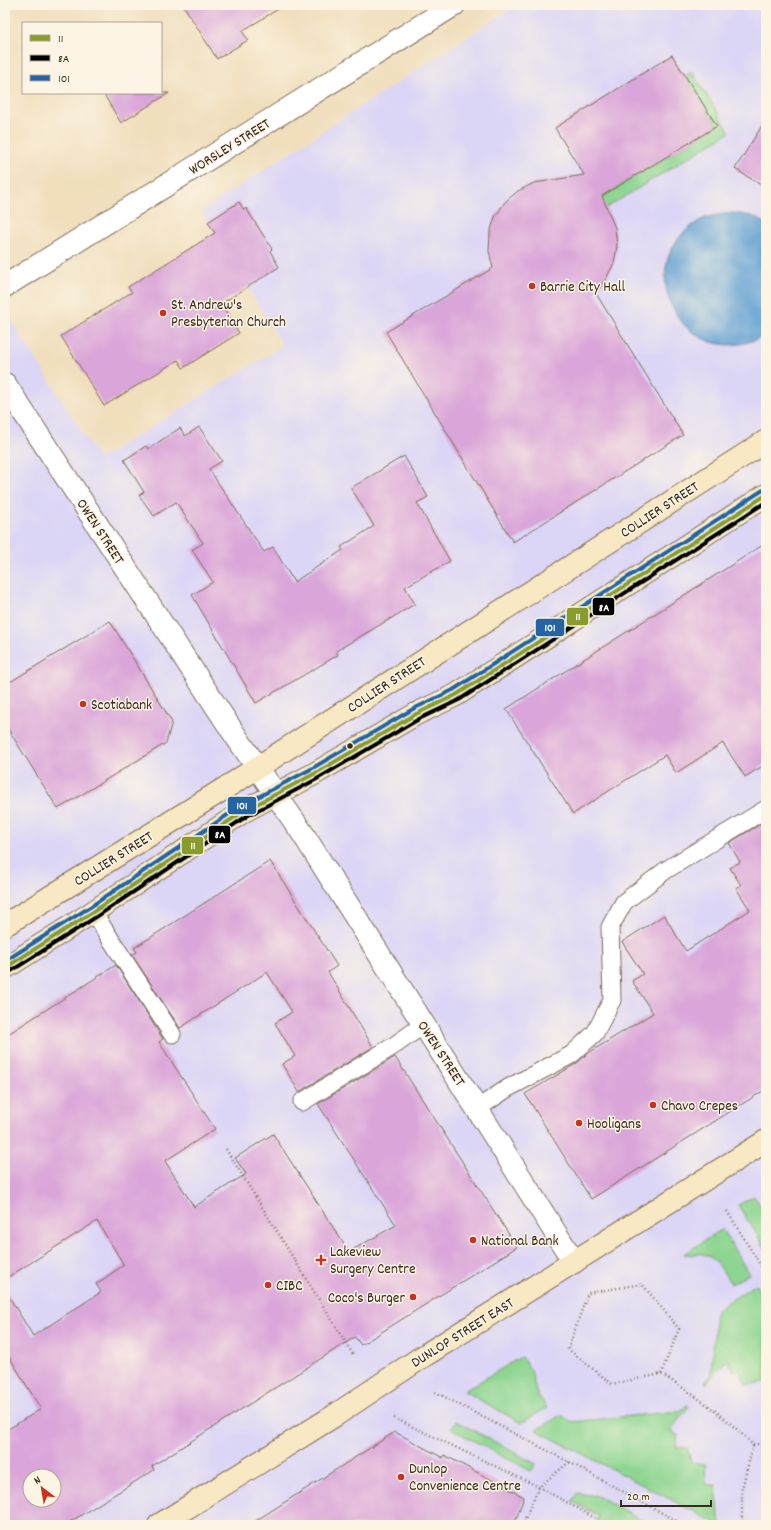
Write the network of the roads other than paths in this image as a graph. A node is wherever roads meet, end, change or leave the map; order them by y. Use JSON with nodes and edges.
{"nodes":[{"id":1,"x":454,"y":5,"type":"edge"},
{"id":2,"x":5,"y":286,"type":"edge"},
{"id":3,"x":5,"y":384,"type":"edge"},
{"id":4,"x":766,"y":441,"type":"edge"},
{"id":5,"x":766,"y":495,"type":"edge"},
{"id":6,"x":258,"y":766,"type":"junction"},
{"id":7,"x":276,"y":793,"type":"junction"},
{"id":8,"x":766,"y":809,"type":"edge"},
{"id":9,"x":93,"y":912,"type":"junction"},
{"id":10,"x":5,"y":925,"type":"edge"},
{"id":11,"x":5,"y":968,"type":"edge"},
{"id":12,"x":424,"y":1025,"type":"junction"},
{"id":13,"x":172,"y":1034,"type":"dead end"},
{"id":14,"x":302,"y":1102,"type":"dead end"},
{"id":15,"x":478,"y":1108,"type":"junction"},
{"id":16,"x":766,"y":1141,"type":"edge"},
{"id":17,"x":574,"y":1262,"type":"junction"},
{"id":18,"x":158,"y":1525,"type":"edge"}],
"edges":[{"from":1,"to":2,"type":"street","name":"WORSLEY STREET"},
{"from":3,"to":6,"type":"street","name":"OWEN STREET"},
{"from":4,"to":6,"type":"street","name":"COLLIER STREET"},
{"from":5,"to":7,"type":"street","name":"COLLIER STREET"},
{"from":6,"to":7,"type":"street","name":"OWEN STREET"},
{"from":6,"to":10,"type":"street","name":"COLLIER STREET"},
{"from":7,"to":9,"type":"street","name":"COLLIER STREET"},
{"from":7,"to":12,"type":"street","name":"OWEN STREET"},
{"from":8,"to":15,"type":"lane"},
{"from":9,"to":11,"type":"street","name":"COLLIER STREET"},
{"from":9,"to":13,"type":"lane"},
{"from":12,"to":14,"type":"lane"},
{"from":12,"to":15,"type":"street","name":"OWEN STREET"},
{"from":15,"to":17,"type":"street","name":"OWEN STREET"},
{"from":16,"to":17,"type":"street","name":"DUNLOP STREET EAST"},
{"from":17,"to":18,"type":"street","name":"DUNLOP STREET EAST"}]}
